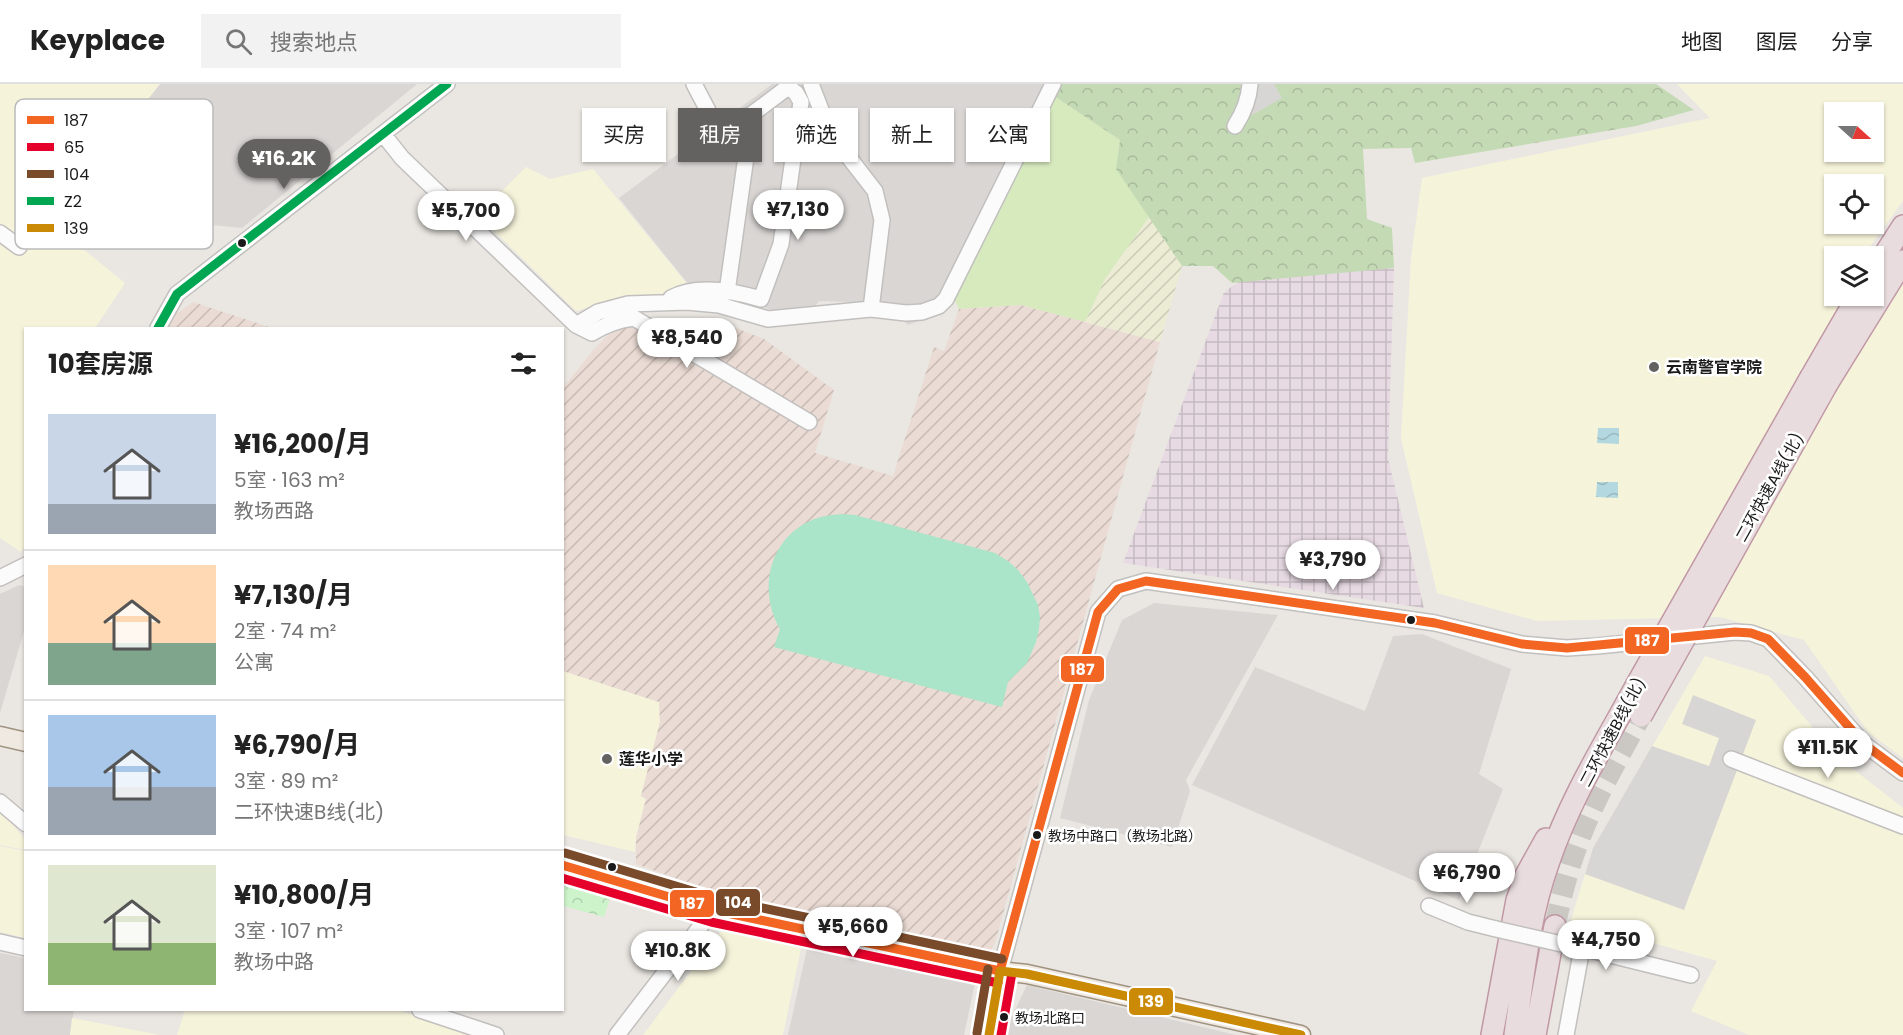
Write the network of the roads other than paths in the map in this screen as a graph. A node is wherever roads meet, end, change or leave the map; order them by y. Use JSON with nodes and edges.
{"nodes":[{"id":1,"x":447,"y":84,"type":"edge"},
{"id":2,"x":694,"y":84,"type":"edge"},
{"id":3,"x":811,"y":84,"type":"edge"},
{"id":4,"x":1053,"y":84,"type":"edge"},
{"id":5,"x":1250,"y":84,"type":"edge"},
{"id":6,"x":789,"y":86,"type":"edge"},
{"id":7,"x":707,"y":108,"type":"edge"},
{"id":8,"x":760,"y":108,"type":"edge"},
{"id":9,"x":1235,"y":126,"type":"dead end"},
{"id":10,"x":383,"y":134,"type":"junction"},
{"id":11,"x":745,"y":162,"type":"edge"},
{"id":12,"x":1903,"y":226,"type":"edge"},
{"id":13,"x":0,"y":233,"type":"edge"},
{"id":14,"x":15,"y":244,"type":"edge"},
{"id":15,"x":1884,"y":255,"type":"edge"},
{"id":16,"x":1903,"y":261,"type":"edge"},
{"id":17,"x":727,"y":292,"type":"junction"},
{"id":18,"x":664,"y":304,"type":"junction"},
{"id":19,"x":1853,"y":306,"type":"edge"},
{"id":20,"x":871,"y":309,"type":"junction"},
{"id":21,"x":576,"y":325,"type":"junction"},
{"id":22,"x":159,"y":327,"type":"edge"},
{"id":23,"x":1819,"y":380,"type":"junction"},
{"id":24,"x":809,"y":422,"type":"dead end"},
{"id":25,"x":24,"y":566,"type":"edge"},
{"id":26,"x":0,"y":578,"type":"edge"},
{"id":27,"x":1641,"y":716,"type":"tunnel mouth"},
{"id":28,"x":0,"y":736,"type":"edge"},
{"id":29,"x":24,"y":742,"type":"edge"},
{"id":30,"x":1731,"y":759,"type":"dead end"},
{"id":31,"x":1593,"y":765,"type":"junction"},
{"id":32,"x":1903,"y":773,"type":"edge"},
{"id":33,"x":0,"y":802,"type":"edge"},
{"id":34,"x":24,"y":822,"type":"edge"},
{"id":35,"x":1903,"y":826,"type":"edge"},
{"id":36,"x":564,"y":866,"type":"edge"},
{"id":37,"x":1429,"y":906,"type":"dead end"},
{"id":38,"x":713,"y":910,"type":"junction"},
{"id":39,"x":1555,"y":926,"type":"tunnel mouth"},
{"id":40,"x":0,"y":942,"type":"edge"},
{"id":41,"x":24,"y":948,"type":"edge"},
{"id":42,"x":1582,"y":948,"type":"junction"},
{"id":43,"x":1000,"y":971,"type":"junction"},
{"id":44,"x":1691,"y":975,"type":"dead end"},
{"id":45,"x":423,"y":1011,"type":"edge"},
{"id":46,"x":496,"y":1035,"type":"edge"},
{"id":47,"x":617,"y":1035,"type":"edge"},
{"id":48,"x":989,"y":1035,"type":"edge"},
{"id":49,"x":1301,"y":1035,"type":"edge"},
{"id":50,"x":1492,"y":1035,"type":"edge"},
{"id":51,"x":1515,"y":1035,"type":"edge"},
{"id":52,"x":1535,"y":1035,"type":"edge"},
{"id":53,"x":1566,"y":1035,"type":"edge"}],
"edges":[{"from":1,"to":10,"type":"street"},
{"from":2,"to":7,"type":"street"},
{"from":3,"to":20,"type":"street"},
{"from":4,"to":20,"type":"street"},
{"from":5,"to":9,"type":"street"},
{"from":6,"to":8,"type":"street"},
{"from":6,"to":17,"type":"street"},
{"from":10,"to":21,"type":"street"},
{"from":10,"to":22,"type":"street"},
{"from":11,"to":17,"type":"street"},
{"from":12,"to":15,"type":"highway"},
{"from":13,"to":14,"type":"street"},
{"from":16,"to":23,"type":"highway","name":"二环快速A线(北)"},
{"from":17,"to":18,"type":"street"},
{"from":18,"to":20,"type":"street"},
{"from":18,"to":21,"type":"street"},
{"from":19,"to":23,"type":"highway","name":"二环快速B线(北)"},
{"from":21,"to":24,"type":"street"},
{"from":23,"to":27,"type":"highway","name":"二环快速A线(北)","bridge":true},
{"from":23,"to":31,"type":"highway","name":"二环快速B线(北)","bridge":true},
{"from":25,"to":26,"type":"street"},
{"from":28,"to":29,"type":"main road"},
{"from":30,"to":35,"type":"street"},
{"from":31,"to":50,"type":"highway"},
{"from":31,"to":51,"type":"highway","name":"二环快速B线(北)"},
{"from":32,"to":43,"type":"street"},
{"from":33,"to":34,"type":"street"},
{"from":36,"to":38,"type":"main road"},
{"from":37,"to":42,"type":"street","bridge":true},
{"from":38,"to":43,"type":"main road"},
{"from":38,"to":47,"type":"street"},
{"from":39,"to":52,"type":"highway"},
{"from":40,"to":41,"type":"street"},
{"from":42,"to":44,"type":"street"},
{"from":42,"to":53,"type":"street"},
{"from":43,"to":48,"type":"street"},
{"from":43,"to":49,"type":"main road"},
{"from":45,"to":46,"type":"street"}]}
